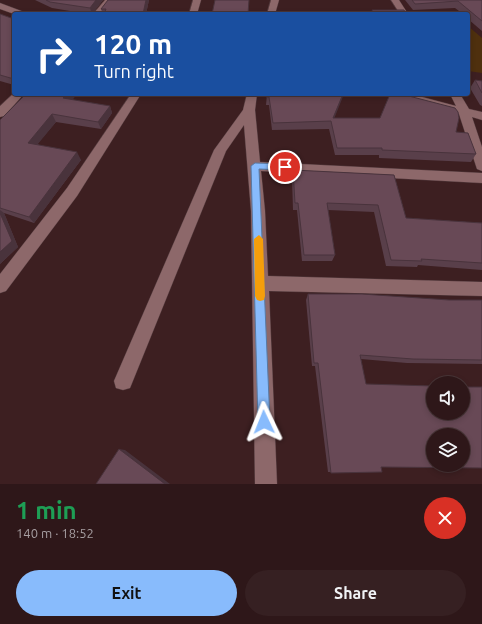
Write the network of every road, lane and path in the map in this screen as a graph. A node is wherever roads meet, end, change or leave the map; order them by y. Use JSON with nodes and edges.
{"nodes":[{"id":1,"x":10,"y":0,"type":"edge"},
{"id":2,"x":109,"y":0,"type":"edge"},
{"id":3,"x":197,"y":0,"type":"edge"},
{"id":4,"x":275,"y":0,"type":"edge"},
{"id":5,"x":395,"y":0,"type":"edge"},
{"id":6,"x":0,"y":6,"type":"edge"},
{"id":7,"x":15,"y":12,"type":"edge"},
{"id":8,"x":19,"y":12,"type":"edge"},
{"id":9,"x":100,"y":12,"type":"edge"},
{"id":10,"x":194,"y":12,"type":"edge"},
{"id":11,"x":272,"y":12,"type":"edge"},
{"id":12,"x":403,"y":12,"type":"edge"},
{"id":13,"x":0,"y":95,"type":"edge"},
{"id":14,"x":135,"y":96,"type":"edge"},
{"id":15,"x":252,"y":96,"type":"edge"},
{"id":16,"x":406,"y":96,"type":"edge"},
{"id":17,"x":456,"y":96,"type":"edge"},
{"id":18,"x":17,"y":97,"type":"edge"},
{"id":19,"x":249,"y":110,"type":"junction"},
{"id":20,"x":464,"y":110,"type":"junction"},
{"id":21,"x":0,"y":113,"type":"edge"},
{"id":22,"x":482,"y":116,"type":"edge"},
{"id":23,"x":255,"y":166,"type":"junction"},
{"id":24,"x":482,"y":166,"type":"edge"},
{"id":25,"x":482,"y":178,"type":"edge"},
{"id":26,"x":260,"y":282,"type":"junction"},
{"id":27,"x":0,"y":286,"type":"edge"},
{"id":28,"x":482,"y":289,"type":"edge"},
{"id":29,"x":123,"y":381,"type":"dead end"},
{"id":30,"x":266,"y":484,"type":"edge"}],
"edges":[{"from":1,"to":8,"type":"street"},
{"from":2,"to":9,"type":"street"},
{"from":3,"to":10,"type":"street"},
{"from":4,"to":11,"type":"street"},
{"from":5,"to":12,"type":"street"},
{"from":6,"to":7,"type":"street"},
{"from":13,"to":18,"type":"street"},
{"from":14,"to":27,"type":"street"},
{"from":15,"to":19,"type":"street"},
{"from":16,"to":20,"type":"street"},
{"from":17,"to":20,"type":"street"},
{"from":18,"to":21,"type":"street"},
{"from":19,"to":23,"type":"street"},
{"from":19,"to":29,"type":"street"},
{"from":20,"to":22,"type":"street"},
{"from":20,"to":24,"type":"street"},
{"from":23,"to":25,"type":"street"},
{"from":23,"to":26,"type":"street"},
{"from":26,"to":28,"type":"street"},
{"from":26,"to":30,"type":"street"}]}
